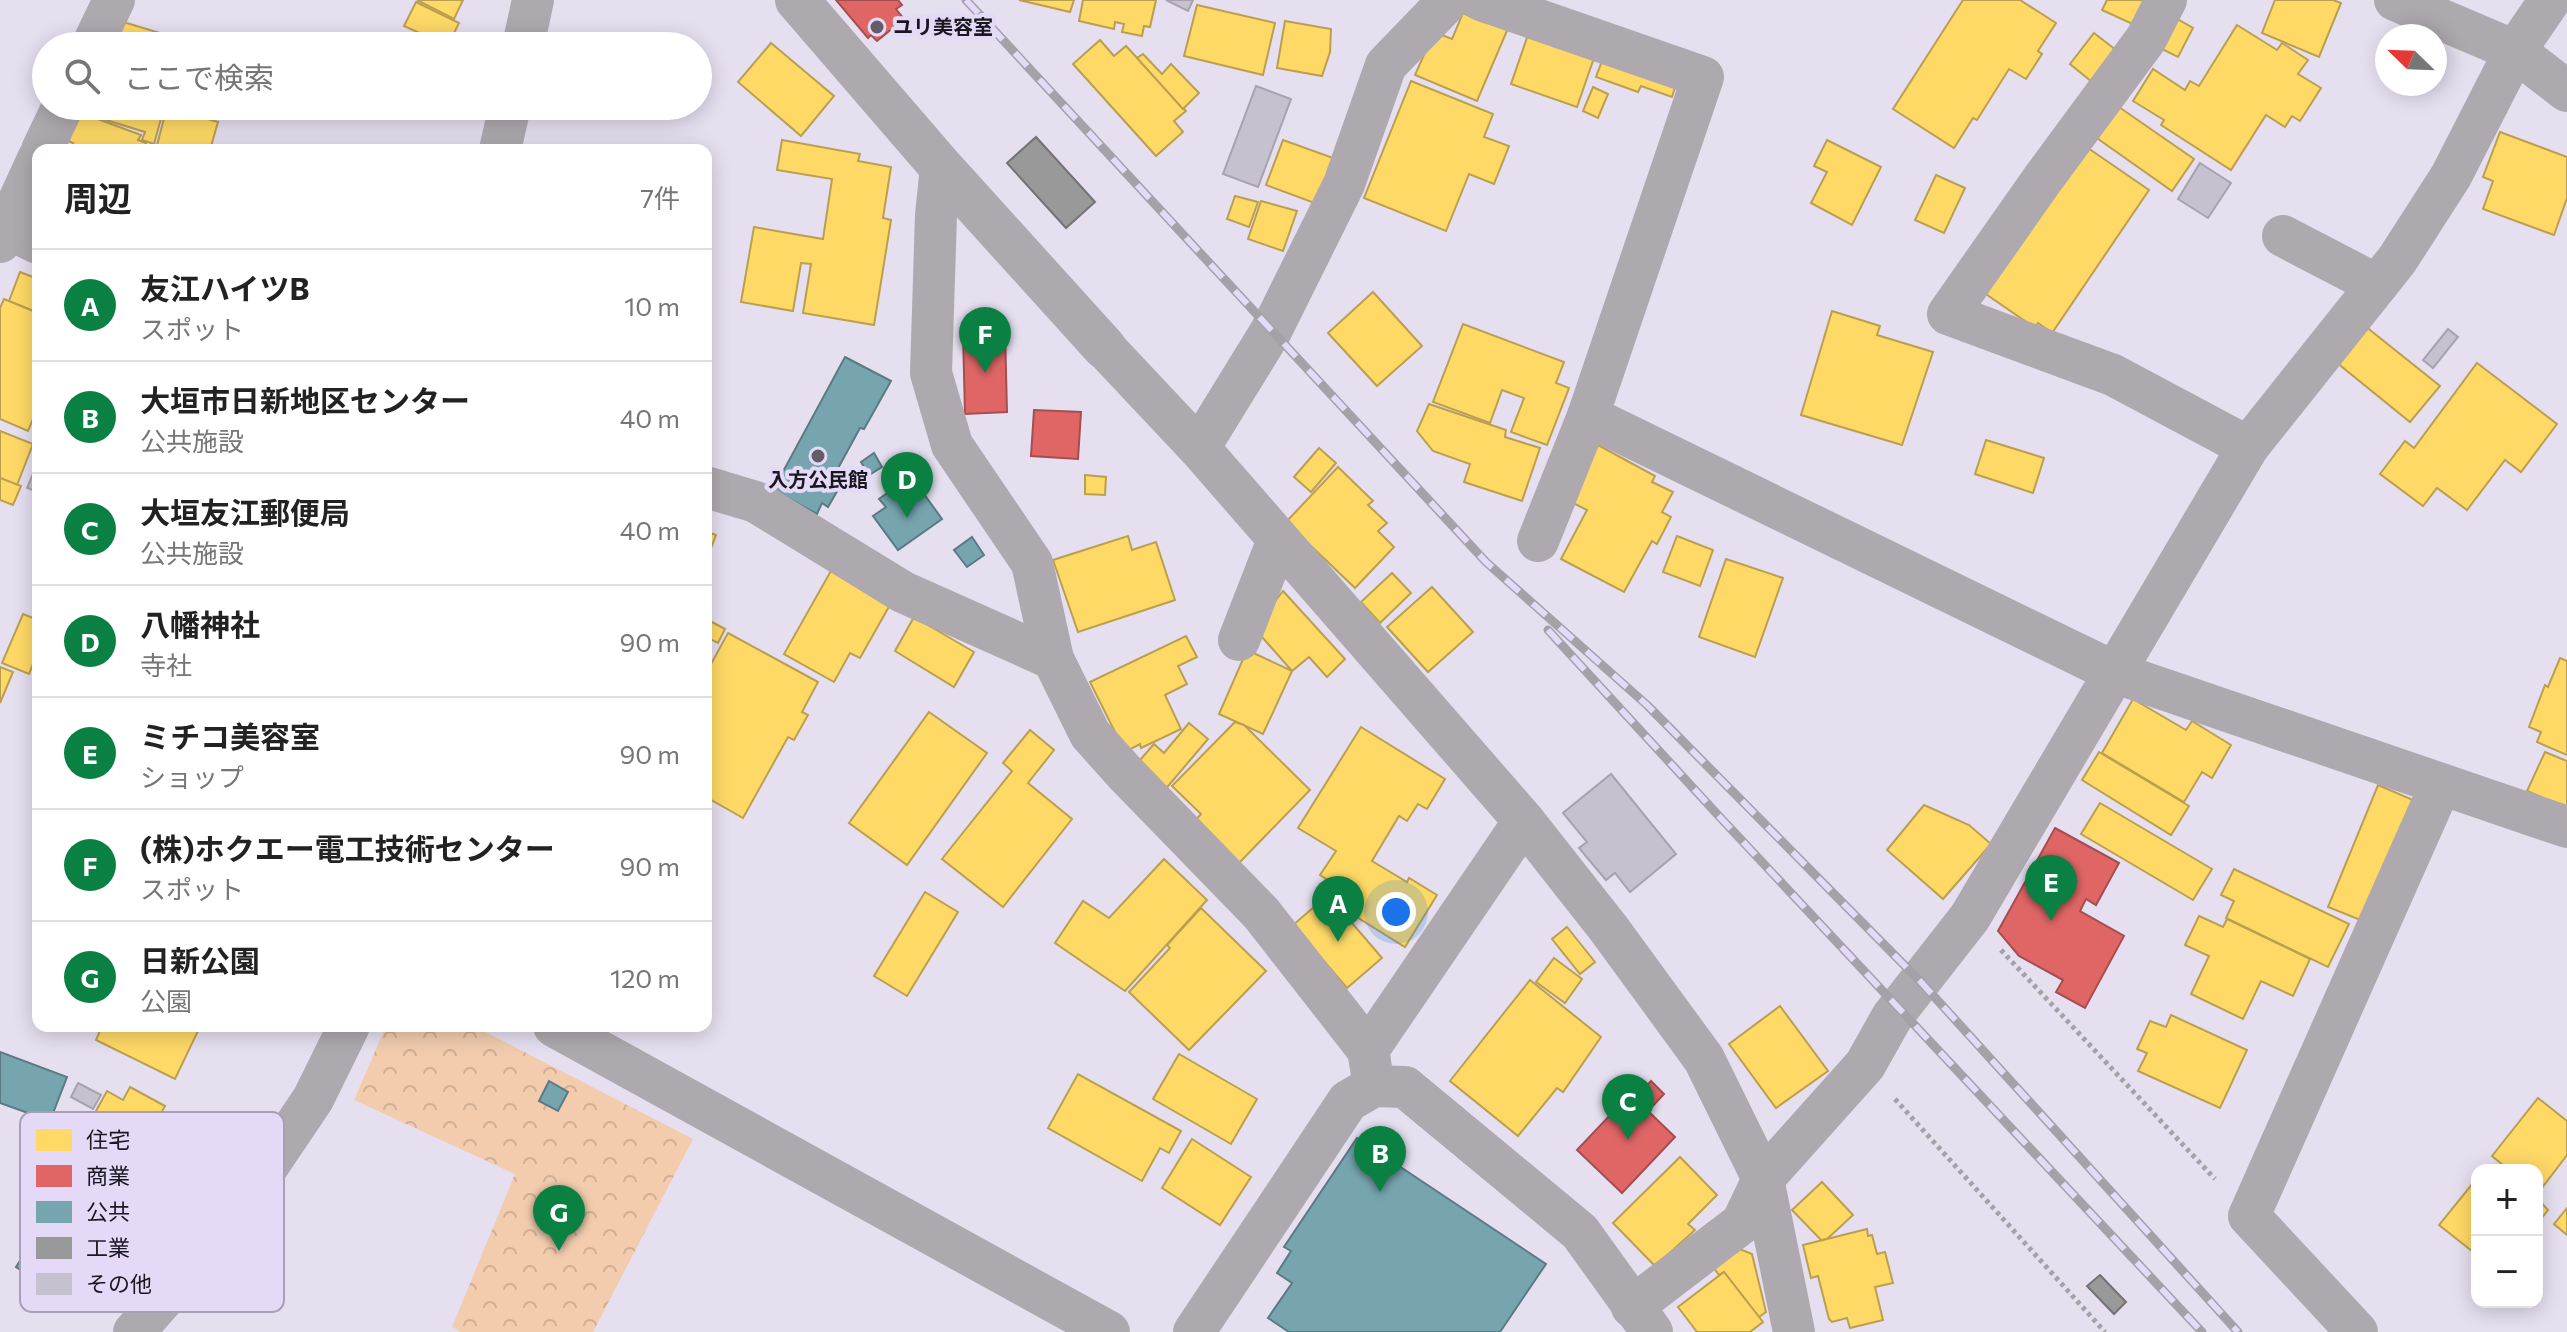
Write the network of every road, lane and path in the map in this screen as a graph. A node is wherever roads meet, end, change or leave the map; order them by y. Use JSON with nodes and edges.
{"nodes":[{"id":1,"x":114,"y":0,"type":"edge"},
{"id":2,"x":533,"y":0,"type":"edge"},
{"id":3,"x":797,"y":0,"type":"edge"},
{"id":4,"x":1449,"y":0,"type":"edge"},
{"id":5,"x":1481,"y":0,"type":"edge"},
{"id":6,"x":2166,"y":0,"type":"edge"},
{"id":7,"x":2395,"y":0,"type":"edge"},
{"id":8,"x":2550,"y":0,"type":"edge"},
{"id":9,"x":99,"y":32,"type":"edge"},
{"id":10,"x":526,"y":32,"type":"edge"},
{"id":11,"x":2515,"y":51,"type":"junction"},
{"id":12,"x":2567,"y":91,"type":"edge"},
{"id":13,"x":56,"y":120,"type":"edge"},
{"id":14,"x":507,"y":120,"type":"edge"},
{"id":15,"x":45,"y":144,"type":"edge"},
{"id":16,"x":501,"y":144,"type":"edge"},
{"id":17,"x":941,"y":167,"type":"junction"},
{"id":18,"x":32,"y":176,"type":"edge"},
{"id":19,"x":11,"y":234,"type":"edge"},
{"id":20,"x":2283,"y":236,"type":"dead end"},
{"id":21,"x":2377,"y":285,"type":"junction"},
{"id":22,"x":1104,"y":347,"type":"joint"},
{"id":23,"x":1588,"y":416,"type":"junction"},
{"id":24,"x":2248,"y":447,"type":"junction"},
{"id":25,"x":1199,"y":448,"type":"junction"},
{"id":26,"x":712,"y":489,"type":"edge"},
{"id":27,"x":1278,"y":540,"type":"junction"},
{"id":28,"x":1538,"y":541,"type":"dead end"},
{"id":29,"x":1239,"y":640,"type":"dead end"},
{"id":30,"x":1053,"y":659,"type":"junction"},
{"id":31,"x":2116,"y":673,"type":"junction"},
{"id":32,"x":2441,"y":784,"type":"junction"},
{"id":33,"x":1524,"y":821,"type":"junction"},
{"id":34,"x":2567,"y":827,"type":"edge"},
{"id":35,"x":1970,"y":917,"type":"junction"},
{"id":36,"x":346,"y":1032,"type":"edge"},
{"id":37,"x":565,"y":1032,"type":"edge"},
{"id":38,"x":1865,"y":1065,"type":"junction"},
{"id":39,"x":1371,"y":1068,"type":"junction"},
{"id":40,"x":284,"y":1142,"type":"edge"},
{"id":41,"x":1763,"y":1179,"type":"junction"},
{"id":42,"x":2249,"y":1216,"type":"junction"},
{"id":43,"x":152,"y":1312,"type":"edge"},
{"id":44,"x":1642,"y":1319,"type":"edge"},
{"id":45,"x":134,"y":1332,"type":"edge"},
{"id":46,"x":1109,"y":1332,"type":"edge"},
{"id":47,"x":1194,"y":1332,"type":"edge"},
{"id":48,"x":1794,"y":1332,"type":"edge"},
{"id":49,"x":2105,"y":1332,"type":"edge"},
{"id":50,"x":2357,"y":1332,"type":"edge"}],
"edges":[{"from":1,"to":9,"type":"street"},
{"from":2,"to":10,"type":"street"},
{"from":3,"to":17,"type":"street"},
{"from":4,"to":25,"type":"street"},
{"from":5,"to":23,"type":"street"},
{"from":6,"to":24,"type":"street"},
{"from":7,"to":11,"type":"street"},
{"from":8,"to":11,"type":"street"},
{"from":11,"to":12,"type":"street"},
{"from":11,"to":21,"type":"street"},
{"from":13,"to":15,"type":"street"},
{"from":14,"to":16,"type":"street"},
{"from":17,"to":22,"type":"street"},
{"from":17,"to":30,"type":"street"},
{"from":18,"to":19,"type":"street"},
{"from":20,"to":21,"type":"street"},
{"from":21,"to":24,"type":"street"},
{"from":22,"to":25,"type":"street"},
{"from":23,"to":28,"type":"street"},
{"from":23,"to":31,"type":"street"},
{"from":24,"to":31,"type":"street"},
{"from":25,"to":27,"type":"street"},
{"from":26,"to":30,"type":"street"},
{"from":27,"to":29,"type":"street"},
{"from":27,"to":33,"type":"street"},
{"from":30,"to":39,"type":"street"},
{"from":31,"to":32,"type":"street"},
{"from":31,"to":35,"type":"street"},
{"from":32,"to":34,"type":"street"},
{"from":32,"to":42,"type":"street"},
{"from":33,"to":39,"type":"street"},
{"from":33,"to":41,"type":"street"},
{"from":35,"to":38,"type":"street"},
{"from":35,"to":42,"type":"path"},
{"from":36,"to":40,"type":"street"},
{"from":37,"to":46,"type":"street"},
{"from":38,"to":41,"type":"street"},
{"from":38,"to":49,"type":"path"},
{"from":39,"to":44,"type":"street"},
{"from":39,"to":47,"type":"street"},
{"from":41,"to":44,"type":"street"},
{"from":41,"to":48,"type":"street"},
{"from":42,"to":50,"type":"street"},
{"from":43,"to":45,"type":"street"}]}
